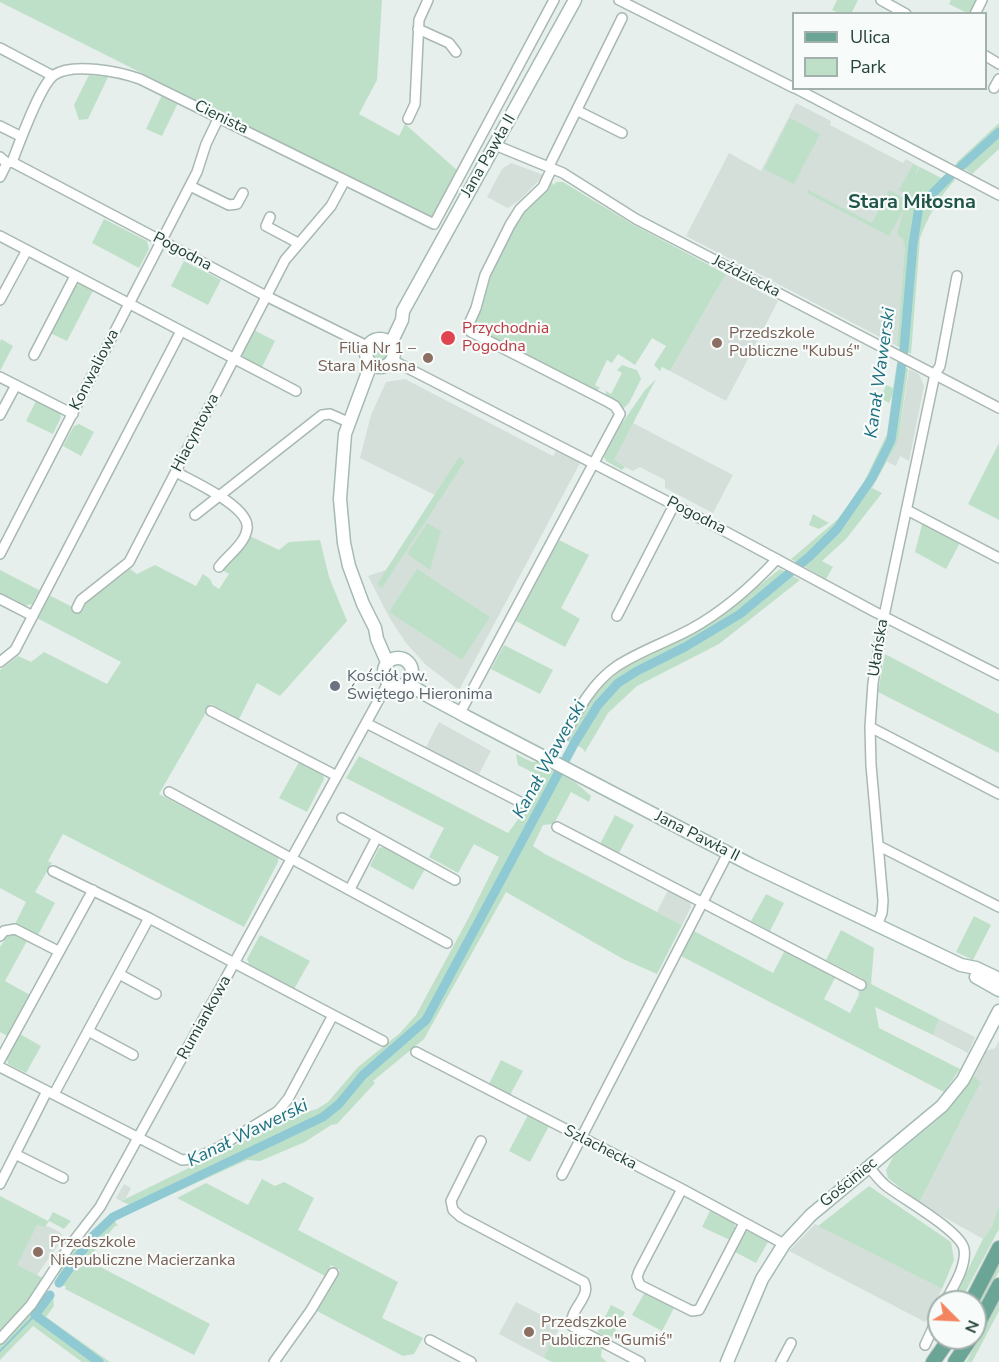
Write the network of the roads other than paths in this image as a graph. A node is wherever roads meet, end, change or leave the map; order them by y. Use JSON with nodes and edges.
{"nodes":[{"id":1,"x":428,"y":0,"type":"edge"},
{"id":2,"x":554,"y":0,"type":"edge"},
{"id":3,"x":575,"y":0,"type":"edge"},
{"id":4,"x":619,"y":0,"type":"edge"},
{"id":5,"x":880,"y":0,"type":"edge"},
{"id":6,"x":902,"y":12,"type":"edge"},
{"id":7,"x":622,"y":18,"type":"dead end"},
{"id":8,"x":418,"y":28,"type":"junction"},
{"id":9,"x":0,"y":48,"type":"edge"},
{"id":10,"x":456,"y":52,"type":"dead end"},
{"id":11,"x":522,"y":59,"type":"junction"},
{"id":12,"x":538,"y":68,"type":"junction"},
{"id":13,"x":53,"y":76,"type":"junction"},
{"id":14,"x":792,"y":87,"type":"edge"},
{"id":15,"x":798,"y":90,"type":"edge"},
{"id":16,"x":578,"y":111,"type":"junction"},
{"id":17,"x":219,"y":117,"type":"junction"},
{"id":18,"x":408,"y":119,"type":"dead end"},
{"id":19,"x":0,"y":126,"type":"edge"},
{"id":20,"x":622,"y":133,"type":"dead end"},
{"id":21,"x":20,"y":136,"type":"junction"},
{"id":22,"x":495,"y":145,"type":"junction"},
{"id":23,"x":6,"y":161,"type":"edge"},
{"id":24,"x":550,"y":167,"type":"junction"},
{"id":25,"x":0,"y":177,"type":"edge"},
{"id":26,"x":345,"y":180,"type":"junction"},
{"id":27,"x":190,"y":186,"type":"junction"},
{"id":28,"x":243,"y":193,"type":"dead end"},
{"id":29,"x":999,"y":195,"type":"edge"},
{"id":30,"x":270,"y":217,"type":"dead end"},
{"id":31,"x":0,"y":236,"type":"edge"},
{"id":32,"x":161,"y":241,"type":"junction"},
{"id":33,"x":298,"y":243,"type":"junction"},
{"id":34,"x":27,"y":250,"type":"junction"},
{"id":35,"x":75,"y":276,"type":"junction"},
{"id":36,"x":957,"y":276,"type":"dead end"},
{"id":37,"x":266,"y":296,"type":"junction"},
{"id":38,"x":0,"y":300,"type":"edge"},
{"id":39,"x":129,"y":304,"type":"junction"},
{"id":40,"x":181,"y":331,"type":"junction"},
{"id":41,"x":387,"y":341,"type":"junction"},
{"id":42,"x":367,"y":346,"type":"junction"},
{"id":43,"x":34,"y":355,"type":"dead end"},
{"id":44,"x":234,"y":359,"type":"junction"},
{"id":45,"x":392,"y":360,"type":"junction"},
{"id":46,"x":375,"y":365,"type":"junction"},
{"id":47,"x":935,"y":374,"type":"junction"},
{"id":48,"x":0,"y":377,"type":"edge"},
{"id":49,"x":16,"y":385,"type":"junction"},
{"id":50,"x":296,"y":391,"type":"dead end"},
{"id":51,"x":999,"y":408,"type":"edge"},
{"id":52,"x":73,"y":414,"type":"junction"},
{"id":53,"x":0,"y":415,"type":"edge"},
{"id":54,"x":348,"y":422,"type":"junction"},
{"id":55,"x":345,"y":449,"type":"junction"},
{"id":56,"x":593,"y":463,"type":"junction"},
{"id":57,"x":176,"y":472,"type":"junction"},
{"id":58,"x":220,"y":496,"type":"junction"},
{"id":59,"x":674,"y":506,"type":"junction"},
{"id":60,"x":907,"y":510,"type":"junction"},
{"id":61,"x":195,"y":515,"type":"dead end"},
{"id":62,"x":0,"y":554,"type":"edge"},
{"id":63,"x":999,"y":558,"type":"edge"},
{"id":64,"x":777,"y":559,"type":"junction"},
{"id":65,"x":219,"y":567,"type":"dead end"},
{"id":66,"x":0,"y":599,"type":"edge"},
{"id":67,"x":77,"y":608,"type":"dead end"},
{"id":68,"x":33,"y":616,"type":"junction"},
{"id":69,"x":617,"y":616,"type":"dead end"},
{"id":70,"x":884,"y":616,"type":"junction"},
{"id":71,"x":392,"y":660,"type":"junction"},
{"id":72,"x":0,"y":662,"type":"edge"},
{"id":73,"x":999,"y":675,"type":"edge"},
{"id":74,"x":409,"y":679,"type":"junction"},
{"id":75,"x":388,"y":683,"type":"junction"},
{"id":76,"x":211,"y":711,"type":"dead end"},
{"id":77,"x":460,"y":713,"type":"junction"},
{"id":78,"x":366,"y":723,"type":"junction"},
{"id":79,"x":870,"y":727,"type":"junction"},
{"id":80,"x":564,"y":736,"type":"dead end"},
{"id":81,"x":337,"y":776,"type":"junction"},
{"id":82,"x":170,"y":792,"type":"dead end"},
{"id":83,"x":999,"y":794,"type":"edge"},
{"id":84,"x":522,"y":803,"type":"dead end"},
{"id":85,"x":342,"y":818,"type":"dead end"},
{"id":86,"x":557,"y":827,"type":"dead end"},
{"id":87,"x":377,"y":837,"type":"junction"},
{"id":88,"x":879,"y":846,"type":"junction"},
{"id":89,"x":728,"y":853,"type":"junction"},
{"id":90,"x":293,"y":858,"type":"junction"},
{"id":91,"x":53,"y":871,"type":"dead end"},
{"id":92,"x":455,"y":880,"type":"dead end"},
{"id":93,"x":350,"y":889,"type":"junction"},
{"id":94,"x":93,"y":890,"type":"junction"},
{"id":95,"x":702,"y":903,"type":"junction"},
{"id":96,"x":999,"y":907,"type":"edge"},
{"id":97,"x":149,"y":918,"type":"junction"},
{"id":98,"x":877,"y":925,"type":"junction"},
{"id":99,"x":0,"y":936,"type":"edge"},
{"id":100,"x":447,"y":943,"type":"dead end"},
{"id":101,"x":58,"y":951,"type":"junction"},
{"id":102,"x":235,"y":964,"type":"junction"},
{"id":103,"x":961,"y":965,"type":"junction"},
{"id":104,"x":119,"y":974,"type":"junction"},
{"id":105,"x":999,"y":979,"type":"edge"},
{"id":106,"x":861,"y":985,"type":"dead end"},
{"id":107,"x":999,"y":990,"type":"edge"},
{"id":108,"x":156,"y":994,"type":"dead end"},
{"id":109,"x":333,"y":1016,"type":"junction"},
{"id":110,"x":998,"y":1017,"type":"edge"},
{"id":111,"x":88,"y":1030,"type":"junction"},
{"id":112,"x":383,"y":1041,"type":"dead end"},
{"id":113,"x":416,"y":1052,"type":"dead end"},
{"id":114,"x":133,"y":1055,"type":"dead end"},
{"id":115,"x":0,"y":1060,"type":"edge"},
{"id":116,"x":0,"y":1067,"type":"edge"},
{"id":117,"x":51,"y":1092,"type":"junction"},
{"id":118,"x":138,"y":1138,"type":"junction"},
{"id":119,"x":580,"y":1138,"type":"junction"},
{"id":120,"x":481,"y":1141,"type":"dead end"},
{"id":121,"x":15,"y":1154,"type":"junction"},
{"id":122,"x":869,"y":1167,"type":"junction"},
{"id":123,"x":562,"y":1175,"type":"dead end"},
{"id":124,"x":63,"y":1178,"type":"dead end"},
{"id":125,"x":0,"y":1184,"type":"edge"},
{"id":126,"x":682,"y":1189,"type":"junction"},
{"id":127,"x":744,"y":1223,"type":"junction"},
{"id":128,"x":784,"y":1244,"type":"junction"},
{"id":129,"x":999,"y":1248,"type":"edge"},
{"id":130,"x":333,"y":1273,"type":"dead end"},
{"id":131,"x":999,"y":1285,"type":"edge"},
{"id":132,"x":950,"y":1290,"type":"edge"},
{"id":133,"x":977,"y":1290,"type":"edge"},
{"id":134,"x":987,"y":1308,"type":"edge"},
{"id":135,"x":0,"y":1339,"type":"edge"},
{"id":136,"x":430,"y":1340,"type":"dead end"},
{"id":137,"x":927,"y":1341,"type":"edge"},
{"id":138,"x":791,"y":1343,"type":"dead end"},
{"id":139,"x":925,"y":1345,"type":"dead end"},
{"id":140,"x":623,"y":1358,"type":"edge"},
{"id":141,"x":468,"y":1361,"type":"edge"},
{"id":142,"x":274,"y":1362,"type":"edge"},
{"id":143,"x":640,"y":1362,"type":"edge"},
{"id":144,"x":727,"y":1362,"type":"edge"},
{"id":145,"x":782,"y":1362,"type":"edge"}],
"edges":[{"from":1,"to":8,"type":"street"},
{"from":2,"to":11,"type":"street"},
{"from":3,"to":12,"type":"street","name":"Jana Pawła II"},
{"from":4,"to":14,"type":"street"},
{"from":5,"to":6,"type":"street"},
{"from":7,"to":16,"type":"street"},
{"from":8,"to":10,"type":"street"},
{"from":8,"to":18,"type":"street"},
{"from":9,"to":13,"type":"street"},
{"from":11,"to":12,"type":"street"},
{"from":11,"to":26,"type":"street","name":"Cienista"},
{"from":12,"to":22,"type":"street","name":"Jana Pawła II"},
{"from":13,"to":17,"type":"street","name":"Cienista"},
{"from":13,"to":21,"type":"street"},
{"from":15,"to":29,"type":"street"},
{"from":16,"to":20,"type":"street"},
{"from":16,"to":24,"type":"street"},
{"from":17,"to":26,"type":"street","name":"Cienista"},
{"from":17,"to":27,"type":"street","name":"Konwaliowa"},
{"from":19,"to":21,"type":"street"},
{"from":21,"to":23,"type":"street"},
{"from":22,"to":24,"type":"street","name":"Jeździecka"},
{"from":22,"to":41,"type":"street","name":"Jana Pawła II"},
{"from":23,"to":25,"type":"street"},
{"from":23,"to":32,"type":"street","name":"Pogodna"},
{"from":24,"to":47,"type":"street","name":"Jeździecka"},
{"from":24,"to":56,"type":"street"},
{"from":26,"to":33,"type":"street","name":"Hiacyntowa"},
{"from":27,"to":28,"type":"street"},
{"from":27,"to":32,"type":"street","name":"Konwaliowa"},
{"from":30,"to":33,"type":"street"},
{"from":31,"to":34,"type":"street"},
{"from":32,"to":37,"type":"street","name":"Pogodna"},
{"from":32,"to":39,"type":"street","name":"Konwaliowa"},
{"from":33,"to":37,"type":"street","name":"Hiacyntowa"},
{"from":34,"to":35,"type":"street"},
{"from":34,"to":38,"type":"street"},
{"from":35,"to":39,"type":"street"},
{"from":35,"to":43,"type":"street"},
{"from":36,"to":47,"type":"street","name":"Ułańska"},
{"from":37,"to":42,"type":"street","name":"Pogodna"},
{"from":37,"to":44,"type":"street","name":"Hiacyntowa"},
{"from":39,"to":40,"type":"street"},
{"from":39,"to":52,"type":"street","name":"Konwaliowa"},
{"from":40,"to":44,"type":"street"},
{"from":40,"to":68,"type":"street"},
{"from":41,"to":42,"type":"street"},
{"from":41,"to":45,"type":"street"},
{"from":42,"to":46,"type":"street"},
{"from":44,"to":50,"type":"street"},
{"from":44,"to":57,"type":"street","name":"Hiacyntowa"},
{"from":45,"to":46,"type":"street"},
{"from":45,"to":56,"type":"street","name":"Pogodna"},
{"from":46,"to":54,"type":"street"},
{"from":46,"to":55,"type":"street"},
{"from":47,"to":51,"type":"street","name":"Jeździecka"},
{"from":47,"to":60,"type":"street","name":"Ułańska"},
{"from":48,"to":49,"type":"street"},
{"from":49,"to":52,"type":"street"},
{"from":49,"to":53,"type":"street"},
{"from":52,"to":62,"type":"street","name":"Konwaliowa"},
{"from":54,"to":55,"type":"street"},
{"from":54,"to":58,"type":"street"},
{"from":55,"to":71,"type":"street"},
{"from":56,"to":59,"type":"street","name":"Pogodna"},
{"from":56,"to":77,"type":"street"},
{"from":57,"to":58,"type":"street"},
{"from":57,"to":67,"type":"street","name":"Hiacyntowa"},
{"from":58,"to":61,"type":"street"},
{"from":58,"to":65,"type":"street"},
{"from":59,"to":64,"type":"street","name":"Pogodna"},
{"from":59,"to":69,"type":"street"},
{"from":60,"to":63,"type":"street"},
{"from":60,"to":70,"type":"street","name":"Ułańska"},
{"from":64,"to":70,"type":"street","name":"Pogodna"},
{"from":64,"to":80,"type":"street"},
{"from":66,"to":68,"type":"street"},
{"from":68,"to":72,"type":"street"},
{"from":70,"to":73,"type":"street","name":"Pogodna"},
{"from":70,"to":79,"type":"street","name":"Ułańska"},
{"from":71,"to":74,"type":"street"},
{"from":71,"to":75,"type":"street"},
{"from":74,"to":75,"type":"street"},
{"from":74,"to":77,"type":"street","name":"Jana Pawła II"},
{"from":75,"to":78,"type":"street","name":"Rumiankowa"},
{"from":76,"to":81,"type":"street"},
{"from":77,"to":89,"type":"street","name":"Jana Pawła II"},
{"from":78,"to":81,"type":"street","name":"Rumiankowa"},
{"from":78,"to":84,"type":"street"},
{"from":79,"to":83,"type":"street"},
{"from":79,"to":88,"type":"street","name":"Ułańska"},
{"from":81,"to":90,"type":"street","name":"Rumiankowa"},
{"from":82,"to":90,"type":"street"},
{"from":85,"to":87,"type":"street"},
{"from":86,"to":95,"type":"street"},
{"from":87,"to":92,"type":"street"},
{"from":87,"to":93,"type":"street"},
{"from":88,"to":96,"type":"street"},
{"from":88,"to":98,"type":"street","name":"Ułańska"},
{"from":89,"to":95,"type":"street"},
{"from":89,"to":98,"type":"street","name":"Jana Pawła II"},
{"from":90,"to":93,"type":"street"},
{"from":90,"to":102,"type":"street","name":"Rumiankowa"},
{"from":91,"to":94,"type":"street"},
{"from":93,"to":100,"type":"street"},
{"from":94,"to":97,"type":"street"},
{"from":94,"to":101,"type":"street"},
{"from":95,"to":106,"type":"street"},
{"from":95,"to":119,"type":"street"},
{"from":97,"to":102,"type":"street"},
{"from":97,"to":104,"type":"street"},
{"from":98,"to":103,"type":"street","name":"Jana Pawła II"},
{"from":99,"to":101,"type":"street"},
{"from":101,"to":115,"type":"street"},
{"from":102,"to":109,"type":"street"},
{"from":102,"to":118,"type":"street","name":"Rumiankowa"},
{"from":103,"to":105,"type":"street","name":"Jana Pawła II"},
{"from":103,"to":107,"type":"street","name":"Jana Pawła II"},
{"from":104,"to":108,"type":"street"},
{"from":104,"to":111,"type":"street"},
{"from":109,"to":112,"type":"street"},
{"from":109,"to":118,"type":"street"},
{"from":110,"to":122,"type":"street","name":"Gościniec"},
{"from":111,"to":114,"type":"street"},
{"from":111,"to":117,"type":"street"},
{"from":113,"to":119,"type":"street","name":"Szlachecka"},
{"from":116,"to":117,"type":"street"},
{"from":117,"to":118,"type":"street"},
{"from":117,"to":121,"type":"street"},
{"from":118,"to":135,"type":"street","name":"Rumiankowa"},
{"from":119,"to":123,"type":"street"},
{"from":119,"to":126,"type":"street","name":"Szlachecka"},
{"from":120,"to":140,"type":"street"},
{"from":121,"to":124,"type":"street"},
{"from":121,"to":125,"type":"street"},
{"from":122,"to":128,"type":"street","name":"Gościniec"},
{"from":122,"to":132,"type":"street"},
{"from":126,"to":127,"type":"street","name":"Szlachecka"},
{"from":126,"to":127,"type":"street"},
{"from":127,"to":128,"type":"street","name":"Szlachecka"},
{"from":128,"to":144,"type":"street","name":"Gościniec"},
{"from":129,"to":133,"type":"main road"},
{"from":130,"to":142,"type":"street"},
{"from":131,"to":134,"type":"main road"},
{"from":136,"to":141,"type":"street"},
{"from":137,"to":139,"type":"street"},
{"from":138,"to":145,"type":"street"},
{"from":140,"to":143,"type":"street"}]}
